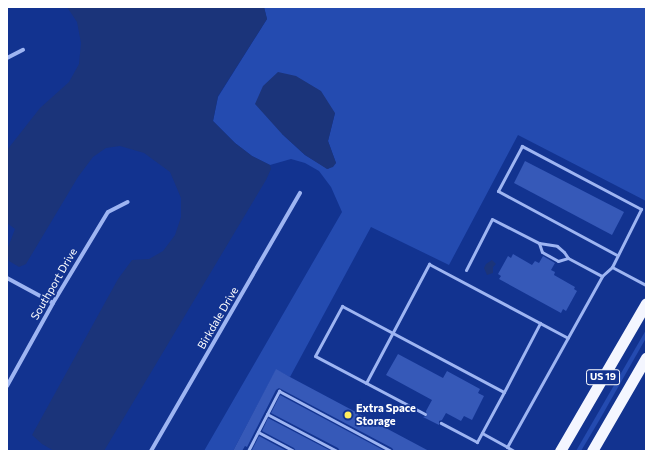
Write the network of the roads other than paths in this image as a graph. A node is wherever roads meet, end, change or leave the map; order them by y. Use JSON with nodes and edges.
{"nodes":[{"id":1,"x":23,"y":50,"type":"dead end"},
{"id":2,"x":7,"y":58,"type":"edge"},
{"id":3,"x":300,"y":193,"type":"dead end"},
{"id":4,"x":128,"y":202,"type":"dead end"},
{"id":5,"x":538,"y":243,"type":"junction"},
{"id":6,"x":617,"y":255,"type":"junction"},
{"id":7,"x":568,"y":258,"type":"junction"},
{"id":8,"x":612,"y":267,"type":"junction"},
{"id":9,"x":466,"y":270,"type":"dead end"},
{"id":10,"x":602,"y":276,"type":"junction"},
{"id":11,"x":7,"y":278,"type":"edge"},
{"id":12,"x":646,"y":285,"type":"edge"},
{"id":13,"x":53,"y":303,"type":"junction"},
{"id":14,"x":646,"y":303,"type":"edge"},
{"id":15,"x":540,"y":323,"type":"junction"},
{"id":16,"x":393,"y":333,"type":"junction"},
{"id":17,"x":568,"y":338,"type":"junction"},
{"id":18,"x":646,"y":358,"type":"edge"},
{"id":19,"x":366,"y":383,"type":"junction"},
{"id":20,"x":7,"y":386,"type":"edge"},
{"id":21,"x":504,"y":392,"type":"junction"},
{"id":22,"x":267,"y":414,"type":"junction"},
{"id":23,"x":425,"y":414,"type":"dead end"},
{"id":24,"x":441,"y":423,"type":"dead end"},
{"id":25,"x":258,"y":432,"type":"junction"},
{"id":26,"x":482,"y":433,"type":"junction"},
{"id":27,"x":507,"y":447,"type":"junction"},
{"id":28,"x":151,"y":451,"type":"edge"},
{"id":29,"x":248,"y":451,"type":"edge"},
{"id":30,"x":293,"y":451,"type":"edge"},
{"id":31,"x":337,"y":451,"type":"edge"},
{"id":32,"x":391,"y":451,"type":"edge"},
{"id":33,"x":514,"y":451,"type":"edge"},
{"id":34,"x":560,"y":451,"type":"edge"},
{"id":35,"x":592,"y":451,"type":"edge"}],
"edges":[{"from":1,"to":2,"type":"street"},
{"from":3,"to":28,"type":"street","name":"Birkdale Drive"},
{"from":4,"to":13,"type":"street","name":"Southport Drive"},
{"from":5,"to":7,"type":"lane"},
{"from":5,"to":7,"type":"lane"},
{"from":5,"to":9,"type":"lane"},
{"from":6,"to":6,"type":"lane"},
{"from":6,"to":8,"type":"lane"},
{"from":7,"to":10,"type":"lane"},
{"from":8,"to":10,"type":"lane"},
{"from":8,"to":12,"type":"lane"},
{"from":10,"to":17,"type":"lane"},
{"from":11,"to":13,"type":"street"},
{"from":13,"to":20,"type":"street","name":"Southport Drive"},
{"from":14,"to":34,"type":"highway","number":"US 19"},
{"from":15,"to":16,"type":"lane"},
{"from":15,"to":17,"type":"lane"},
{"from":15,"to":21,"type":"lane"},
{"from":16,"to":19,"type":"lane"},
{"from":16,"to":19,"type":"lane"},
{"from":16,"to":21,"type":"lane"},
{"from":17,"to":27,"type":"lane"},
{"from":18,"to":35,"type":"highway","number":"US 19"},
{"from":19,"to":23,"type":"lane"},
{"from":21,"to":26,"type":"lane"},
{"from":22,"to":25,"type":"lane"},
{"from":22,"to":31,"type":"lane"},
{"from":22,"to":32,"type":"lane"},
{"from":24,"to":26,"type":"lane"},
{"from":25,"to":29,"type":"lane"},
{"from":25,"to":30,"type":"lane"},
{"from":26,"to":27,"type":"lane"},
{"from":27,"to":33,"type":"lane"}]}
